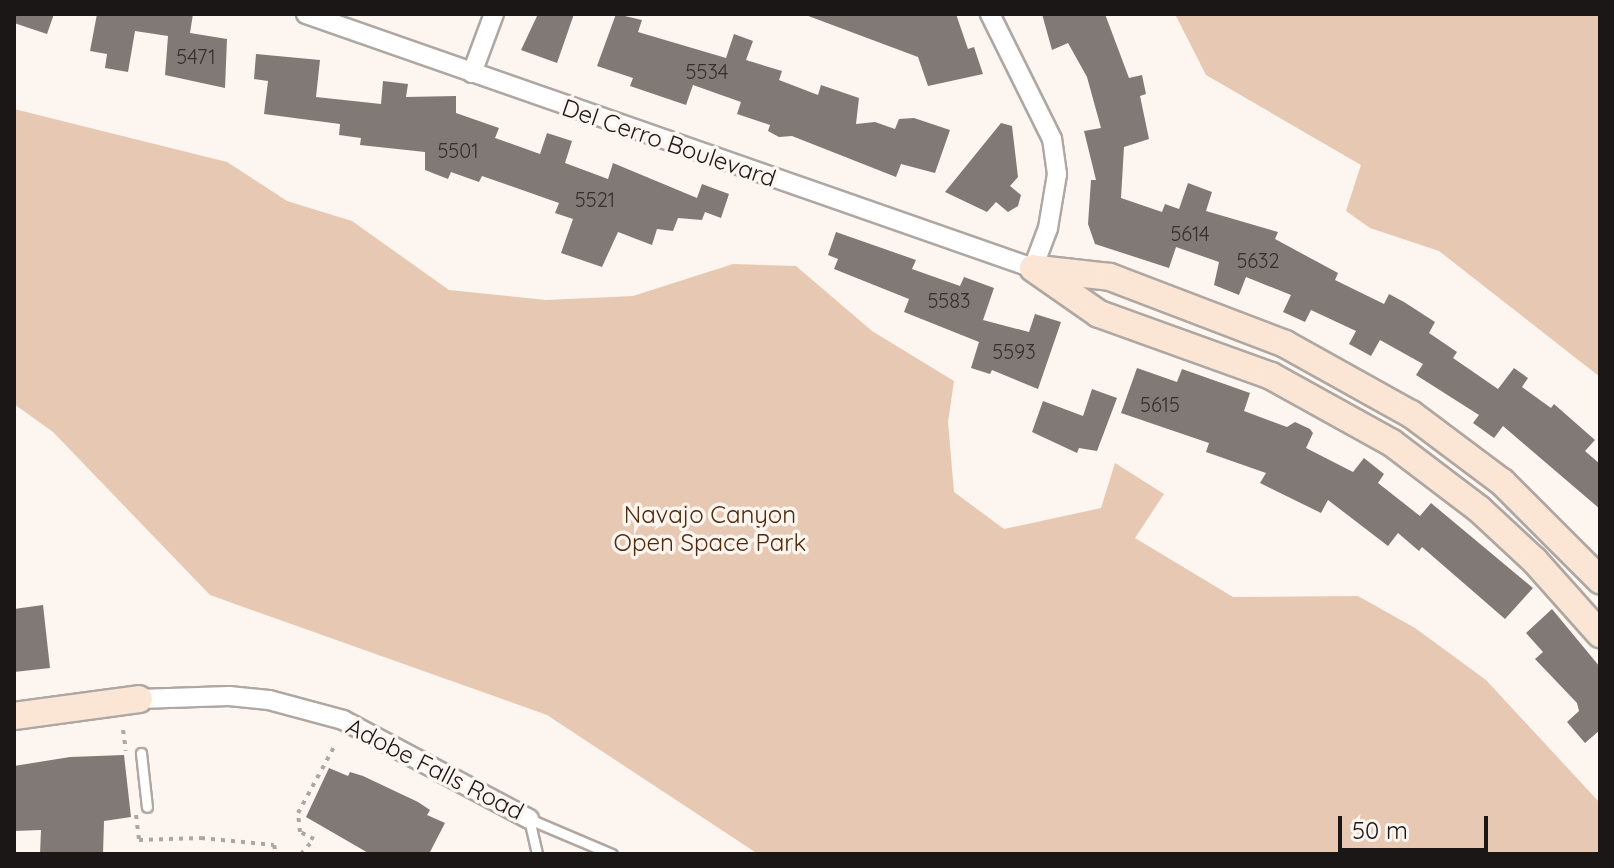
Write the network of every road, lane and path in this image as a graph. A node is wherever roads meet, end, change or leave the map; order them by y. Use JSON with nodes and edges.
{"nodes":[{"id":1,"x":306,"y":14,"type":"edge"},
{"id":2,"x":494,"y":14,"type":"edge"},
{"id":3,"x":990,"y":14,"type":"edge"},
{"id":4,"x":472,"y":73,"type":"junction"},
{"id":5,"x":1033,"y":268,"type":"junction"},
{"id":6,"x":1600,"y":580,"type":"edge"},
{"id":7,"x":1600,"y":634,"type":"edge"},
{"id":8,"x":139,"y":699,"type":"joint"},
{"id":9,"x":14,"y":716,"type":"edge"},
{"id":10,"x":123,"y":730,"type":"dead end"},
{"id":11,"x":334,"y":747,"type":"dead end"},
{"id":12,"x":141,"y":753,"type":"dead end"},
{"id":13,"x":128,"y":761,"type":"dead end"},
{"id":14,"x":147,"y":807,"type":"dead end"},
{"id":15,"x":135,"y":808,"type":"dead end"},
{"id":16,"x":529,"y":819,"type":"junction"},
{"id":17,"x":276,"y":854,"type":"edge"},
{"id":18,"x":301,"y":854,"type":"edge"},
{"id":19,"x":537,"y":854,"type":"edge"},
{"id":20,"x":612,"y":854,"type":"edge"}],
"edges":[{"from":1,"to":4,"type":"street","name":"Del Cerro Boulevard"},
{"from":2,"to":4,"type":"street"},
{"from":3,"to":5,"type":"street"},
{"from":4,"to":5,"type":"street","name":"Del Cerro Boulevard"},
{"from":5,"to":6,"type":"street","name":"Del Cerro Boulevard"},
{"from":5,"to":7,"type":"street","name":"Del Cerro Boulevard"},
{"from":8,"to":9,"type":"street","name":"Adobe Falls Road"},
{"from":8,"to":16,"type":"street","name":"Adobe Falls Road"},
{"from":10,"to":13,"type":"path"},
{"from":11,"to":18,"type":"path"},
{"from":12,"to":14,"type":"lane"},
{"from":15,"to":17,"type":"path"},
{"from":16,"to":19,"type":"lane"},
{"from":16,"to":20,"type":"lane","name":"Adobe Falls Road"}]}
